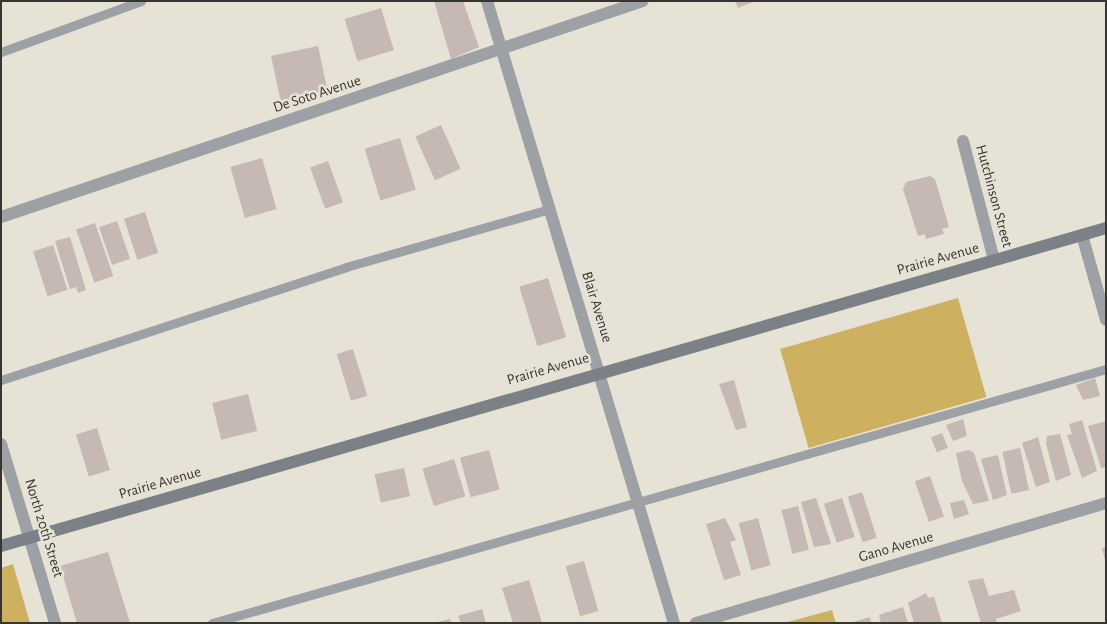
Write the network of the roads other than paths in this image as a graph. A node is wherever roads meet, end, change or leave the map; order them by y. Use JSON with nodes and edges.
{"nodes":[{"id":1,"x":141,"y":1,"type":"edge"},
{"id":2,"x":487,"y":1,"type":"edge"},
{"id":3,"x":643,"y":1,"type":"edge"},
{"id":4,"x":502,"y":49,"type":"junction"},
{"id":5,"x":1,"y":52,"type":"edge"},
{"id":6,"x":963,"y":141,"type":"dead end"},
{"id":7,"x":550,"y":210,"type":"junction"},
{"id":8,"x":1,"y":217,"type":"edge"},
{"id":9,"x":1106,"y":228,"type":"edge"},
{"id":10,"x":1082,"y":235,"type":"junction"},
{"id":11,"x":994,"y":260,"type":"junction"},
{"id":12,"x":1106,"y":320,"type":"edge"},
{"id":13,"x":1106,"y":369,"type":"edge"},
{"id":14,"x":600,"y":372,"type":"junction"},
{"id":15,"x":1,"y":380,"type":"edge"},
{"id":16,"x":1,"y":444,"type":"edge"},
{"id":17,"x":638,"y":500,"type":"junction"},
{"id":18,"x":1106,"y":503,"type":"edge"},
{"id":19,"x":30,"y":537,"type":"junction"},
{"id":20,"x":1,"y":546,"type":"edge"},
{"id":21,"x":55,"y":623,"type":"edge"},
{"id":22,"x":212,"y":623,"type":"edge"},
{"id":23,"x":674,"y":623,"type":"edge"},
{"id":24,"x":696,"y":623,"type":"edge"}],
"edges":[{"from":1,"to":5,"type":"lane"},
{"from":2,"to":4,"type":"street","name":"Blair Avenue"},
{"from":3,"to":4,"type":"street","name":"De Soto Avenue"},
{"from":4,"to":7,"type":"street","name":"Blair Avenue"},
{"from":4,"to":8,"type":"street","name":"De Soto Avenue"},
{"from":6,"to":11,"type":"street","name":"Hutchinson Street"},
{"from":7,"to":14,"type":"street","name":"Blair Avenue"},
{"from":7,"to":15,"type":"lane"},
{"from":9,"to":10,"type":"street","name":"Prairie Avenue"},
{"from":10,"to":11,"type":"street","name":"Prairie Avenue"},
{"from":10,"to":12,"type":"street"},
{"from":11,"to":14,"type":"street","name":"Prairie Avenue"},
{"from":13,"to":17,"type":"lane"},
{"from":14,"to":17,"type":"street","name":"Blair Avenue"},
{"from":14,"to":19,"type":"street","name":"Prairie Avenue"},
{"from":16,"to":19,"type":"street","name":"North 20th Street"},
{"from":17,"to":22,"type":"lane"},
{"from":17,"to":23,"type":"street","name":"Blair Avenue"},
{"from":18,"to":24,"type":"street","name":"Gano Avenue"},
{"from":19,"to":20,"type":"street","name":"Prairie Avenue"},
{"from":19,"to":21,"type":"street","name":"North 20th Street"}]}
